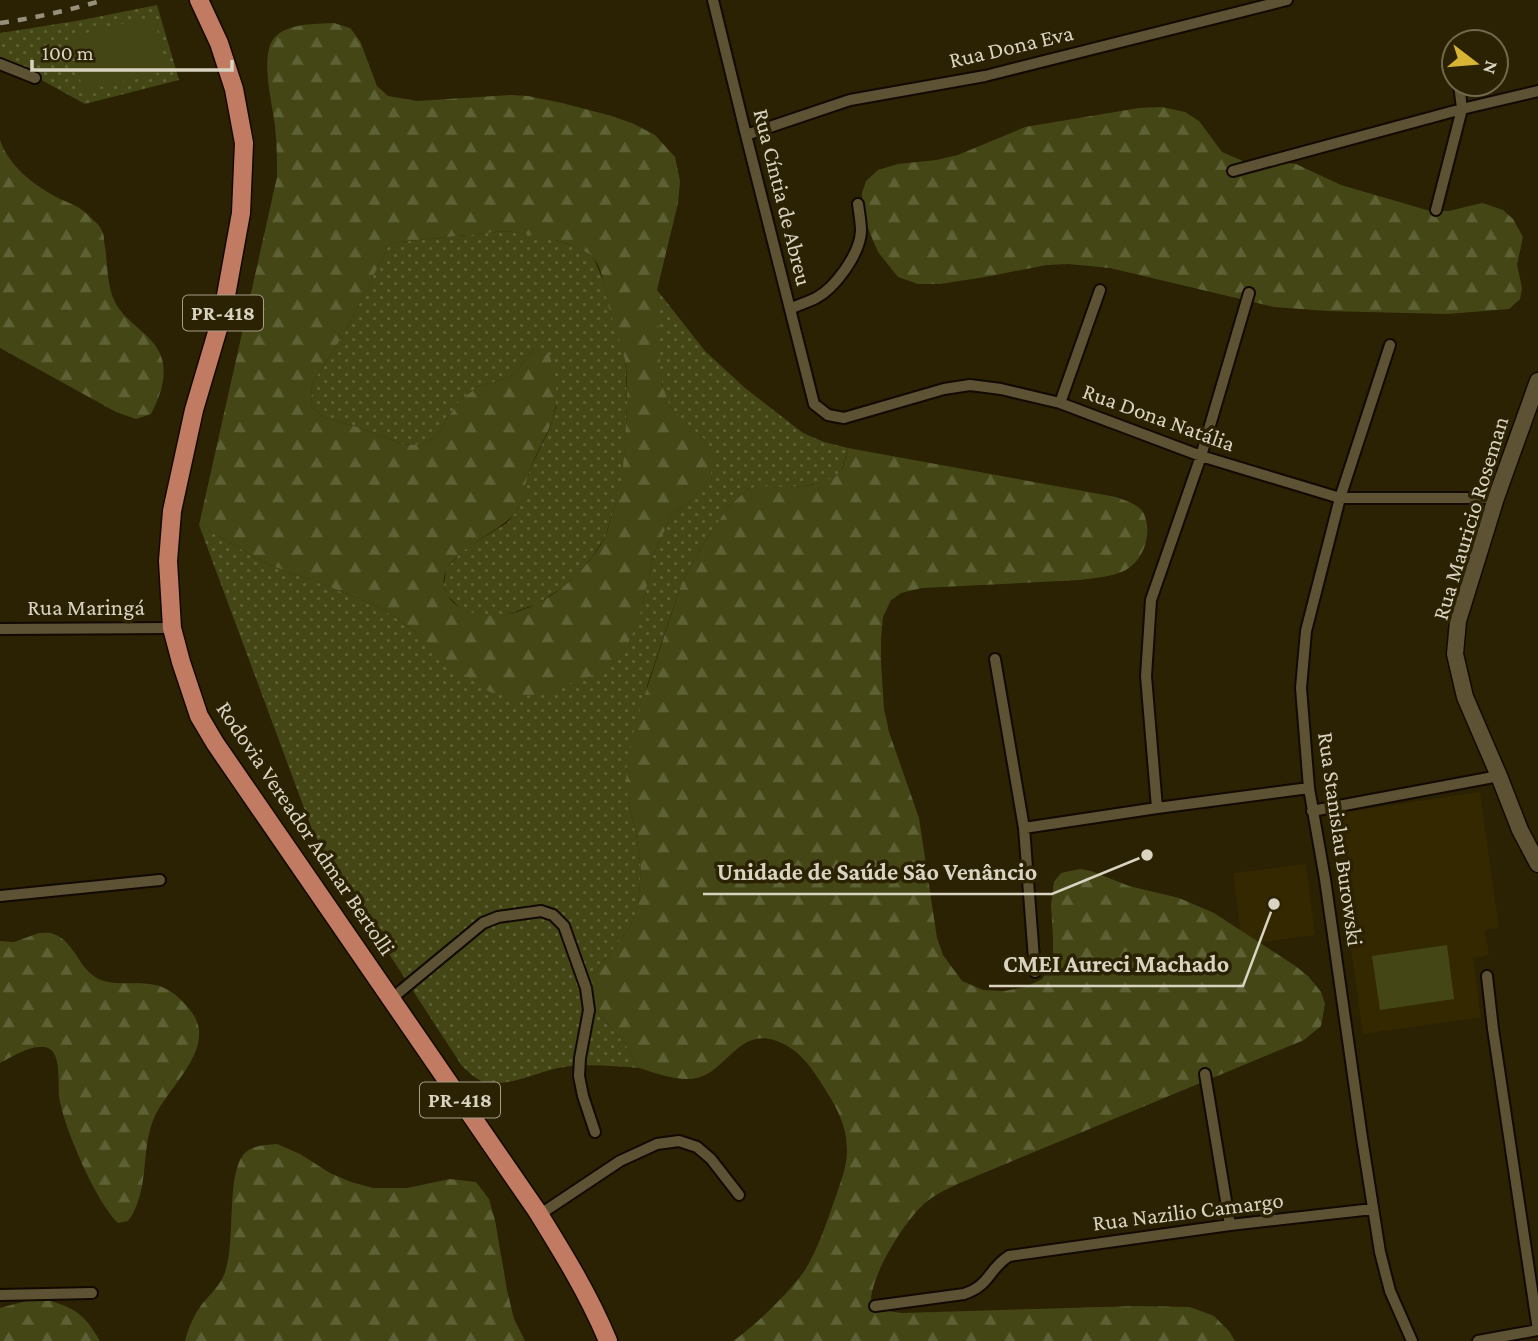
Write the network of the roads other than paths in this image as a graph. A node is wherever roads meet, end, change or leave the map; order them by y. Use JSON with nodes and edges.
{"nodes":[{"id":1,"x":199,"y":0,"type":"edge"},
{"id":2,"x":713,"y":0,"type":"edge"},
{"id":3,"x":1287,"y":0,"type":"edge"},
{"id":4,"x":0,"y":64,"type":"edge"},
{"id":5,"x":34,"y":78,"type":"dead end"},
{"id":6,"x":1538,"y":91,"type":"edge"},
{"id":7,"x":1461,"y":98,"type":"edge"},
{"id":8,"x":1462,"y":109,"type":"junction"},
{"id":9,"x":746,"y":135,"type":"junction"},
{"id":10,"x":1233,"y":171,"type":"dead end"},
{"id":11,"x":858,"y":204,"type":"dead end"},
{"id":12,"x":1436,"y":210,"type":"dead end"},
{"id":13,"x":1100,"y":290,"type":"dead end"},
{"id":14,"x":1249,"y":293,"type":"dead end"},
{"id":15,"x":790,"y":309,"type":"junction"},
{"id":16,"x":1390,"y":345,"type":"dead end"},
{"id":17,"x":1538,"y":382,"type":"edge"},
{"id":18,"x":1060,"y":403,"type":"junction"},
{"id":19,"x":814,"y":404,"type":"joint"},
{"id":20,"x":1201,"y":456,"type":"junction"},
{"id":21,"x":1340,"y":498,"type":"junction"},
{"id":22,"x":1496,"y":498,"type":"junction"},
{"id":23,"x":172,"y":628,"type":"junction"},
{"id":24,"x":0,"y":629,"type":"edge"},
{"id":25,"x":995,"y":659,"type":"dead end"},
{"id":26,"x":1499,"y":776,"type":"junction"},
{"id":27,"x":1309,"y":788,"type":"junction"},
{"id":28,"x":1157,"y":808,"type":"junction"},
{"id":29,"x":1312,"y":811,"type":"junction"},
{"id":30,"x":1024,"y":828,"type":"junction"},
{"id":31,"x":1538,"y":864,"type":"edge"},
{"id":32,"x":160,"y":880,"type":"dead end"},
{"id":33,"x":0,"y":896,"type":"edge"},
{"id":34,"x":1035,"y":972,"type":"dead end"},
{"id":35,"x":1487,"y":976,"type":"dead end"},
{"id":36,"x":391,"y":999,"type":"junction"},
{"id":37,"x":1205,"y":1074,"type":"dead end"},
{"id":38,"x":595,"y":1132,"type":"dead end"},
{"id":39,"x":739,"y":1195,"type":"dead end"},
{"id":40,"x":1373,"y":1209,"type":"junction"},
{"id":41,"x":539,"y":1215,"type":"junction"},
{"id":42,"x":1230,"y":1225,"type":"junction"},
{"id":43,"x":92,"y":1293,"type":"dead end"},
{"id":44,"x":0,"y":1295,"type":"edge"},
{"id":45,"x":875,"y":1306,"type":"dead end"},
{"id":46,"x":1538,"y":1330,"type":"edge"},
{"id":47,"x":608,"y":1341,"type":"edge"},
{"id":48,"x":1412,"y":1341,"type":"edge"},
{"id":49,"x":1478,"y":1341,"type":"edge"}],
"edges":[{"from":1,"to":23,"type":"highway","name":"Rodovia Vereador Admar Bertolli","number":"PR-418"},
{"from":2,"to":9,"type":"street","name":"Rua Cíntia de Abreu"},
{"from":3,"to":9,"type":"street","name":"Rua Dona Eva"},
{"from":4,"to":5,"type":"street"},
{"from":6,"to":8,"type":"street"},
{"from":7,"to":8,"type":"street"},
{"from":8,"to":10,"type":"street"},
{"from":8,"to":12,"type":"street"},
{"from":9,"to":15,"type":"street","name":"Rua Cíntia de Abreu"},
{"from":11,"to":15,"type":"street"},
{"from":13,"to":18,"type":"street"},
{"from":14,"to":20,"type":"street"},
{"from":15,"to":19,"type":"street","name":"Rua Cíntia de Abreu"},
{"from":16,"to":21,"type":"street","name":"Rua Stanislau Burowski"},
{"from":17,"to":22,"type":"main road","name":"Rua Mauricio Roseman"},
{"from":18,"to":19,"type":"street","name":"Rua Dona Natália"},
{"from":18,"to":20,"type":"street","name":"Rua Dona Natália"},
{"from":20,"to":21,"type":"street","name":"Rua Dona Natália"},
{"from":20,"to":28,"type":"street"},
{"from":21,"to":22,"type":"street","name":"Rua Dona Natália"},
{"from":21,"to":27,"type":"street","name":"Rua Stanislau Burowski"},
{"from":22,"to":26,"type":"main road","name":"Rua Mauricio Roseman"},
{"from":23,"to":24,"type":"street","name":"Rua Maringá"},
{"from":23,"to":36,"type":"highway","name":"Rodovia Vereador Admar Bertolli","number":"PR-418"},
{"from":25,"to":30,"type":"street"},
{"from":26,"to":29,"type":"street"},
{"from":26,"to":31,"type":"main road","name":"Rua Mauricio Roseman"},
{"from":27,"to":28,"type":"street"},
{"from":27,"to":29,"type":"street","name":"Rua Stanislau Burowski"},
{"from":28,"to":30,"type":"street"},
{"from":29,"to":40,"type":"street","name":"Rua Stanislau Burowski"},
{"from":30,"to":34,"type":"street"},
{"from":32,"to":33,"type":"street"},
{"from":35,"to":46,"type":"street"},
{"from":36,"to":38,"type":"street"},
{"from":36,"to":41,"type":"highway","name":"Rodovia Vereador Admar Bertolli","number":"PR-418"},
{"from":37,"to":42,"type":"street"},
{"from":39,"to":41,"type":"street"},
{"from":40,"to":42,"type":"street","name":"Rua Nazilio Camargo"},
{"from":40,"to":48,"type":"street","name":"Rua Stanislau Burowski"},
{"from":41,"to":47,"type":"highway","name":"Rodovia Vereador Admar Bertolli","number":"PR-418"},
{"from":42,"to":45,"type":"street","name":"Rua Nazilio Camargo"},
{"from":43,"to":44,"type":"street"},
{"from":46,"to":49,"type":"street"}]}
